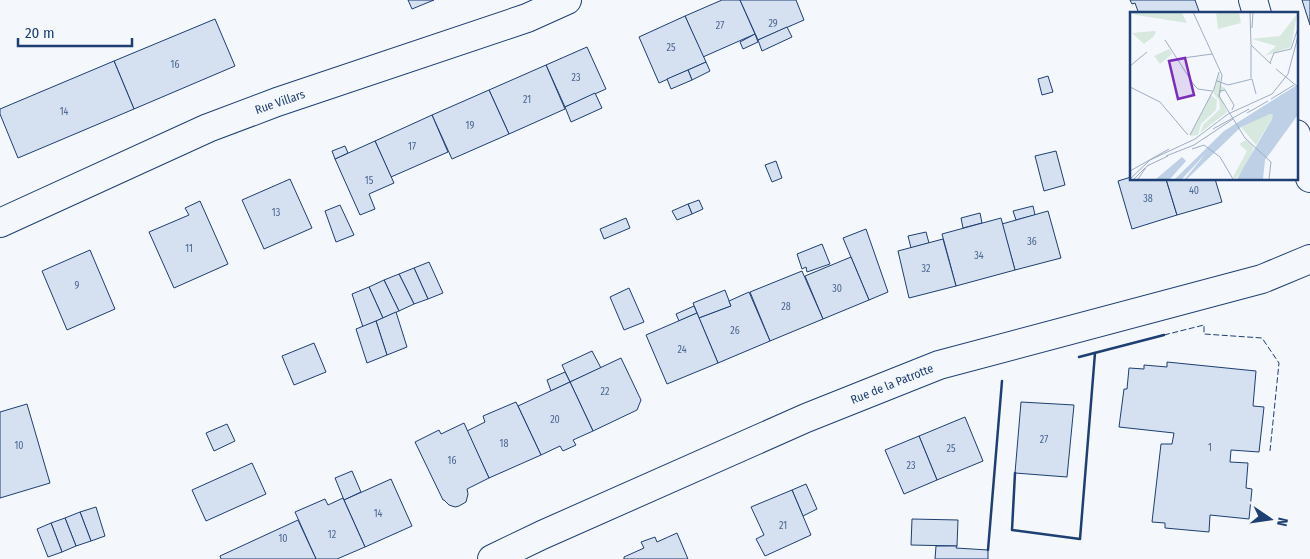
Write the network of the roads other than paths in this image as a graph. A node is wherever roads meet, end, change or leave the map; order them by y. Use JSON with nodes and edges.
{"nodes":[{"id":1,"x":568,"y":0,"type":"edge"},
{"id":2,"x":1253,"y":0,"type":"edge"},
{"id":3,"x":1257,"y":12,"type":"edge"},
{"id":4,"x":1298,"y":140,"type":"edge"},
{"id":5,"x":1310,"y":178,"type":"edge"},
{"id":6,"x":0,"y":224,"type":"edge"},
{"id":7,"x":1310,"y":259,"type":"edge"},
{"id":8,"x":492,"y":559,"type":"edge"}],
"edges":[{"from":1,"to":6,"type":"street","name":"Rue Villars"},
{"from":2,"to":3,"type":"street"},
{"from":4,"to":5,"type":"street"},
{"from":7,"to":8,"type":"street","name":"Rue de la Patrotte"}]}
